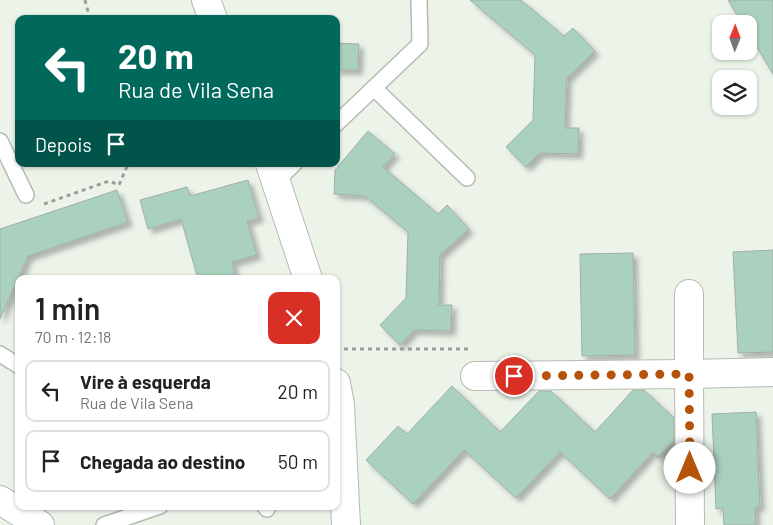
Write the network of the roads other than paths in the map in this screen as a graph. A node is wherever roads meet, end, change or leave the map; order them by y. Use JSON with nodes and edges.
{"nodes":[{"id":1,"x":206,"y":0,"type":"edge"},
{"id":2,"x":418,"y":0,"type":"edge"},
{"id":3,"x":212,"y":15,"type":"edge"},
{"id":4,"x":374,"y":88,"type":"junction"},
{"id":5,"x":340,"y":120,"type":"edge"},
{"id":6,"x":0,"y":141,"type":"edge"},
{"id":7,"x":280,"y":169,"type":"edge"},
{"id":8,"x":467,"y":178,"type":"dead end"},
{"id":9,"x":26,"y":195,"type":"road end"},
{"id":10,"x":307,"y":275,"type":"edge"},
{"id":11,"x":689,"y":294,"type":"dead end"},
{"id":12,"x":0,"y":354,"type":"edge"},
{"id":13,"x":15,"y":363,"type":"edge"},
{"id":14,"x":773,"y":372,"type":"edge"},
{"id":15,"x":689,"y":374,"type":"junction"},
{"id":16,"x":475,"y":376,"type":"dead end"},
{"id":17,"x":340,"y":404,"type":"edge"},
{"id":18,"x":0,"y":500,"type":"edge"},
{"id":19,"x":15,"y":509,"type":"edge"},
{"id":20,"x":16,"y":510,"type":"edge"},
{"id":21,"x":148,"y":510,"type":"edge"},
{"id":22,"x":40,"y":525,"type":"edge"},
{"id":23,"x":104,"y":525,"type":"edge"},
{"id":24,"x":346,"y":525,"type":"edge"},
{"id":25,"x":690,"y":525,"type":"edge"}],
"edges":[{"from":1,"to":3,"type":"street"},
{"from":2,"to":4,"type":"lane"},
{"from":4,"to":5,"type":"lane"},
{"from":4,"to":8,"type":"lane"},
{"from":6,"to":9,"type":"lane"},
{"from":7,"to":10,"type":"street"},
{"from":11,"to":15,"type":"street"},
{"from":12,"to":13,"type":"lane"},
{"from":14,"to":15,"type":"street"},
{"from":15,"to":16,"type":"street"},
{"from":15,"to":25,"type":"street"},
{"from":17,"to":24,"type":"street"},
{"from":18,"to":19,"type":"street"},
{"from":20,"to":22,"type":"street"},
{"from":21,"to":23,"type":"lane"}]}
